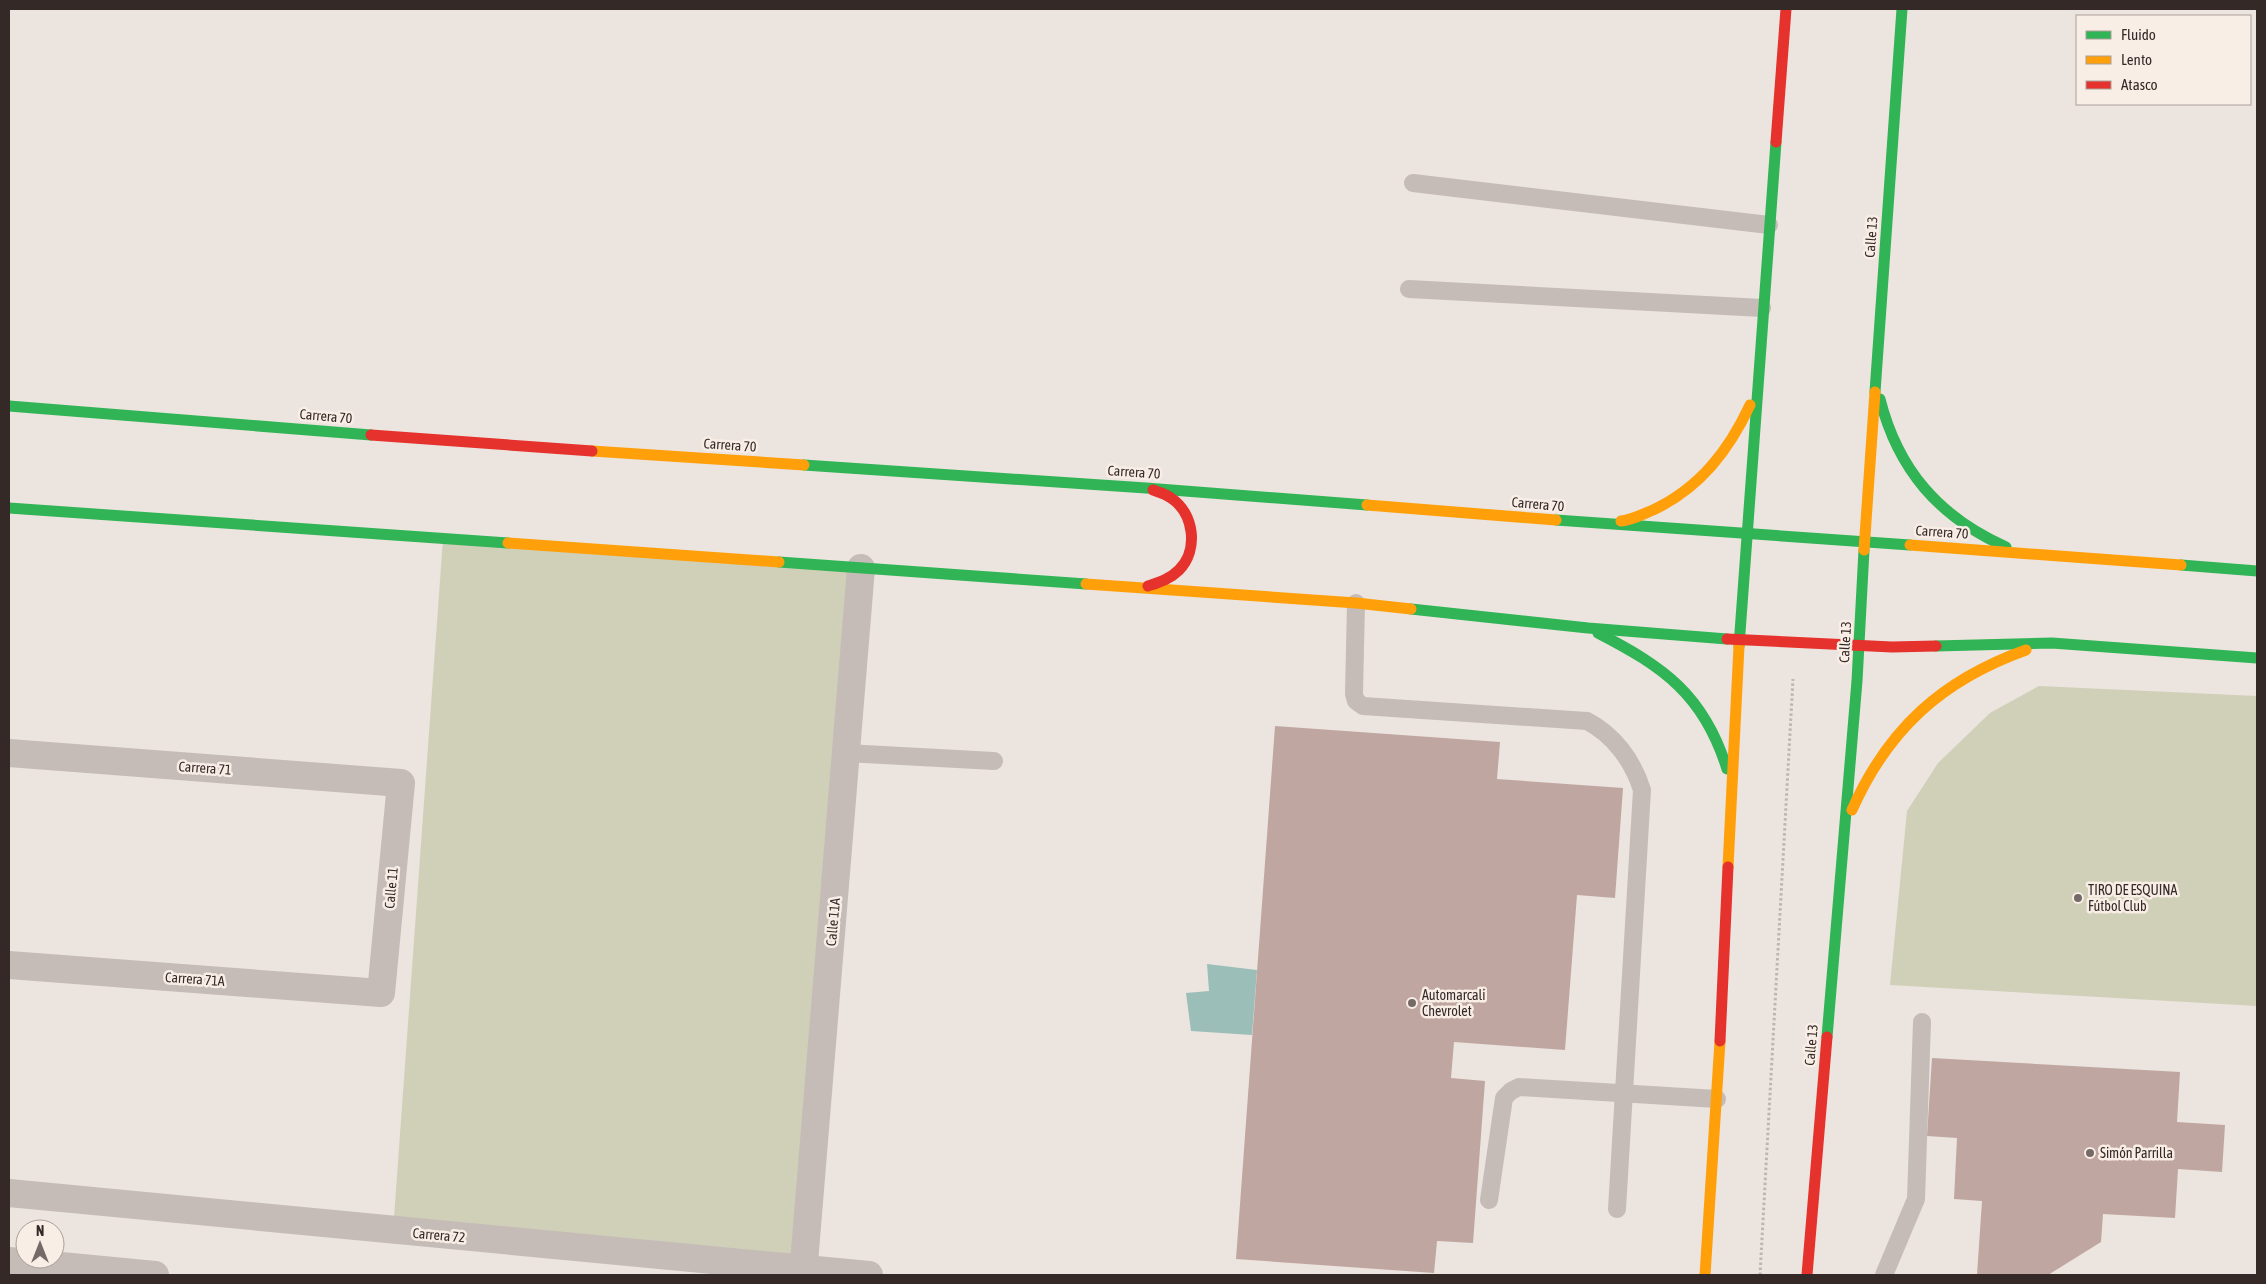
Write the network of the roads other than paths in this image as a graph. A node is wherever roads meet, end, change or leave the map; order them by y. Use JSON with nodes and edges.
{"nodes":[{"id":1,"x":1786,"y":9,"type":"edge"},
{"id":2,"x":1902,"y":9,"type":"edge"},
{"id":3,"x":1413,"y":183,"type":"dead end"},
{"id":4,"x":1769,"y":225,"type":"junction"},
{"id":5,"x":1410,"y":289,"type":"dead end"},
{"id":6,"x":1762,"y":308,"type":"junction"},
{"id":7,"x":1758,"y":360,"type":"junction"},
{"id":8,"x":1876,"y":372,"type":"junction"},
{"id":9,"x":9,"y":406,"type":"edge"},
{"id":10,"x":1146,"y":488,"type":"junction"},
{"id":11,"x":9,"y":508,"type":"edge"},
{"id":12,"x":1587,"y":523,"type":"junction"},
{"id":13,"x":1747,"y":536,"type":"junction"},
{"id":14,"x":1864,"y":542,"type":"junction"},
{"id":15,"x":2026,"y":554,"type":"junction"},
{"id":16,"x":861,"y":568,"type":"junction"},
{"id":17,"x":2257,"y":571,"type":"edge"},
{"id":18,"x":1141,"y":587,"type":"junction"},
{"id":19,"x":1356,"y":603,"type":"junction"},
{"id":20,"x":1588,"y":628,"type":"junction"},
{"id":21,"x":1739,"y":640,"type":"junction"},
{"id":22,"x":2052,"y":643,"type":"junction"},
{"id":23,"x":1860,"y":646,"type":"junction"},
{"id":24,"x":2257,"y":658,"type":"edge"},
{"id":25,"x":9,"y":753,"type":"edge"},
{"id":26,"x":846,"y":753,"type":"junction"},
{"id":27,"x":994,"y":761,"type":"dead end"},
{"id":28,"x":402,"y":783,"type":"joint"},
{"id":29,"x":1732,"y":786,"type":"junction"},
{"id":30,"x":1843,"y":832,"type":"junction"},
{"id":31,"x":9,"y":965,"type":"edge"},
{"id":32,"x":381,"y":993,"type":"joint"},
{"id":33,"x":1922,"y":1022,"type":"dead end"},
{"id":34,"x":1623,"y":1093,"type":"junction"},
{"id":35,"x":1717,"y":1099,"type":"junction"},
{"id":36,"x":9,"y":1193,"type":"edge"},
{"id":37,"x":1489,"y":1200,"type":"dead end"},
{"id":38,"x":1617,"y":1209,"type":"dead end"},
{"id":39,"x":1707,"y":1234,"type":"junction"},
{"id":40,"x":9,"y":1261,"type":"edge"},
{"id":41,"x":803,"y":1272,"type":"edge"},
{"id":42,"x":155,"y":1275,"type":"edge"},
{"id":43,"x":869,"y":1275,"type":"edge"},
{"id":44,"x":1693,"y":1275,"type":"edge"},
{"id":45,"x":1705,"y":1275,"type":"edge"},
{"id":46,"x":1807,"y":1275,"type":"edge"},
{"id":47,"x":1884,"y":1275,"type":"edge"}],
"edges":[{"from":1,"to":4,"type":"street"},
{"from":2,"to":8,"type":"street","name":"Calle 13"},
{"from":3,"to":4,"type":"lane"},
{"from":4,"to":6,"type":"street"},
{"from":5,"to":6,"type":"lane"},
{"from":6,"to":7,"type":"street"},
{"from":7,"to":12,"type":"street"},
{"from":7,"to":13,"type":"street"},
{"from":8,"to":14,"type":"street","name":"Calle 13"},
{"from":8,"to":15,"type":"street"},
{"from":9,"to":10,"type":"street","name":"Carrera 70"},
{"from":10,"to":12,"type":"street","name":"Carrera 70"},
{"from":10,"to":18,"type":"street"},
{"from":11,"to":16,"type":"street"},
{"from":12,"to":13,"type":"street","name":"Carrera 70"},
{"from":13,"to":14,"type":"street","name":"Carrera 70"},
{"from":13,"to":21,"type":"street"},
{"from":14,"to":15,"type":"street","name":"Carrera 70"},
{"from":14,"to":23,"type":"street","name":"Calle 13"},
{"from":15,"to":17,"type":"street","name":"Carrera 70"},
{"from":16,"to":18,"type":"street"},
{"from":16,"to":26,"type":"street","name":"Calle 11A"},
{"from":18,"to":19,"type":"street"},
{"from":19,"to":20,"type":"street"},
{"from":19,"to":34,"type":"lane"},
{"from":20,"to":21,"type":"street"},
{"from":20,"to":29,"type":"street"},
{"from":21,"to":23,"type":"street"},
{"from":21,"to":29,"type":"street"},
{"from":22,"to":23,"type":"street"},
{"from":22,"to":24,"type":"street"},
{"from":22,"to":30,"type":"street"},
{"from":23,"to":30,"type":"street","name":"Calle 13"},
{"from":25,"to":28,"type":"street","name":"Carrera 71"},
{"from":26,"to":27,"type":"lane"},
{"from":26,"to":41,"type":"street","name":"Calle 11A"},
{"from":28,"to":32,"type":"street","name":"Calle 11"},
{"from":29,"to":35,"type":"street"},
{"from":30,"to":46,"type":"street","name":"Calle 13"},
{"from":31,"to":32,"type":"street","name":"Carrera 71A"},
{"from":33,"to":47,"type":"lane"},
{"from":34,"to":35,"type":"lane"},
{"from":34,"to":37,"type":"lane"},
{"from":34,"to":38,"type":"lane"},
{"from":35,"to":39,"type":"street"},
{"from":36,"to":41,"type":"street","name":"Carrera 72"},
{"from":39,"to":44,"type":"street"},
{"from":39,"to":45,"type":"street"},
{"from":40,"to":42,"type":"street"},
{"from":41,"to":43,"type":"street","name":"Carrera 72"}]}
